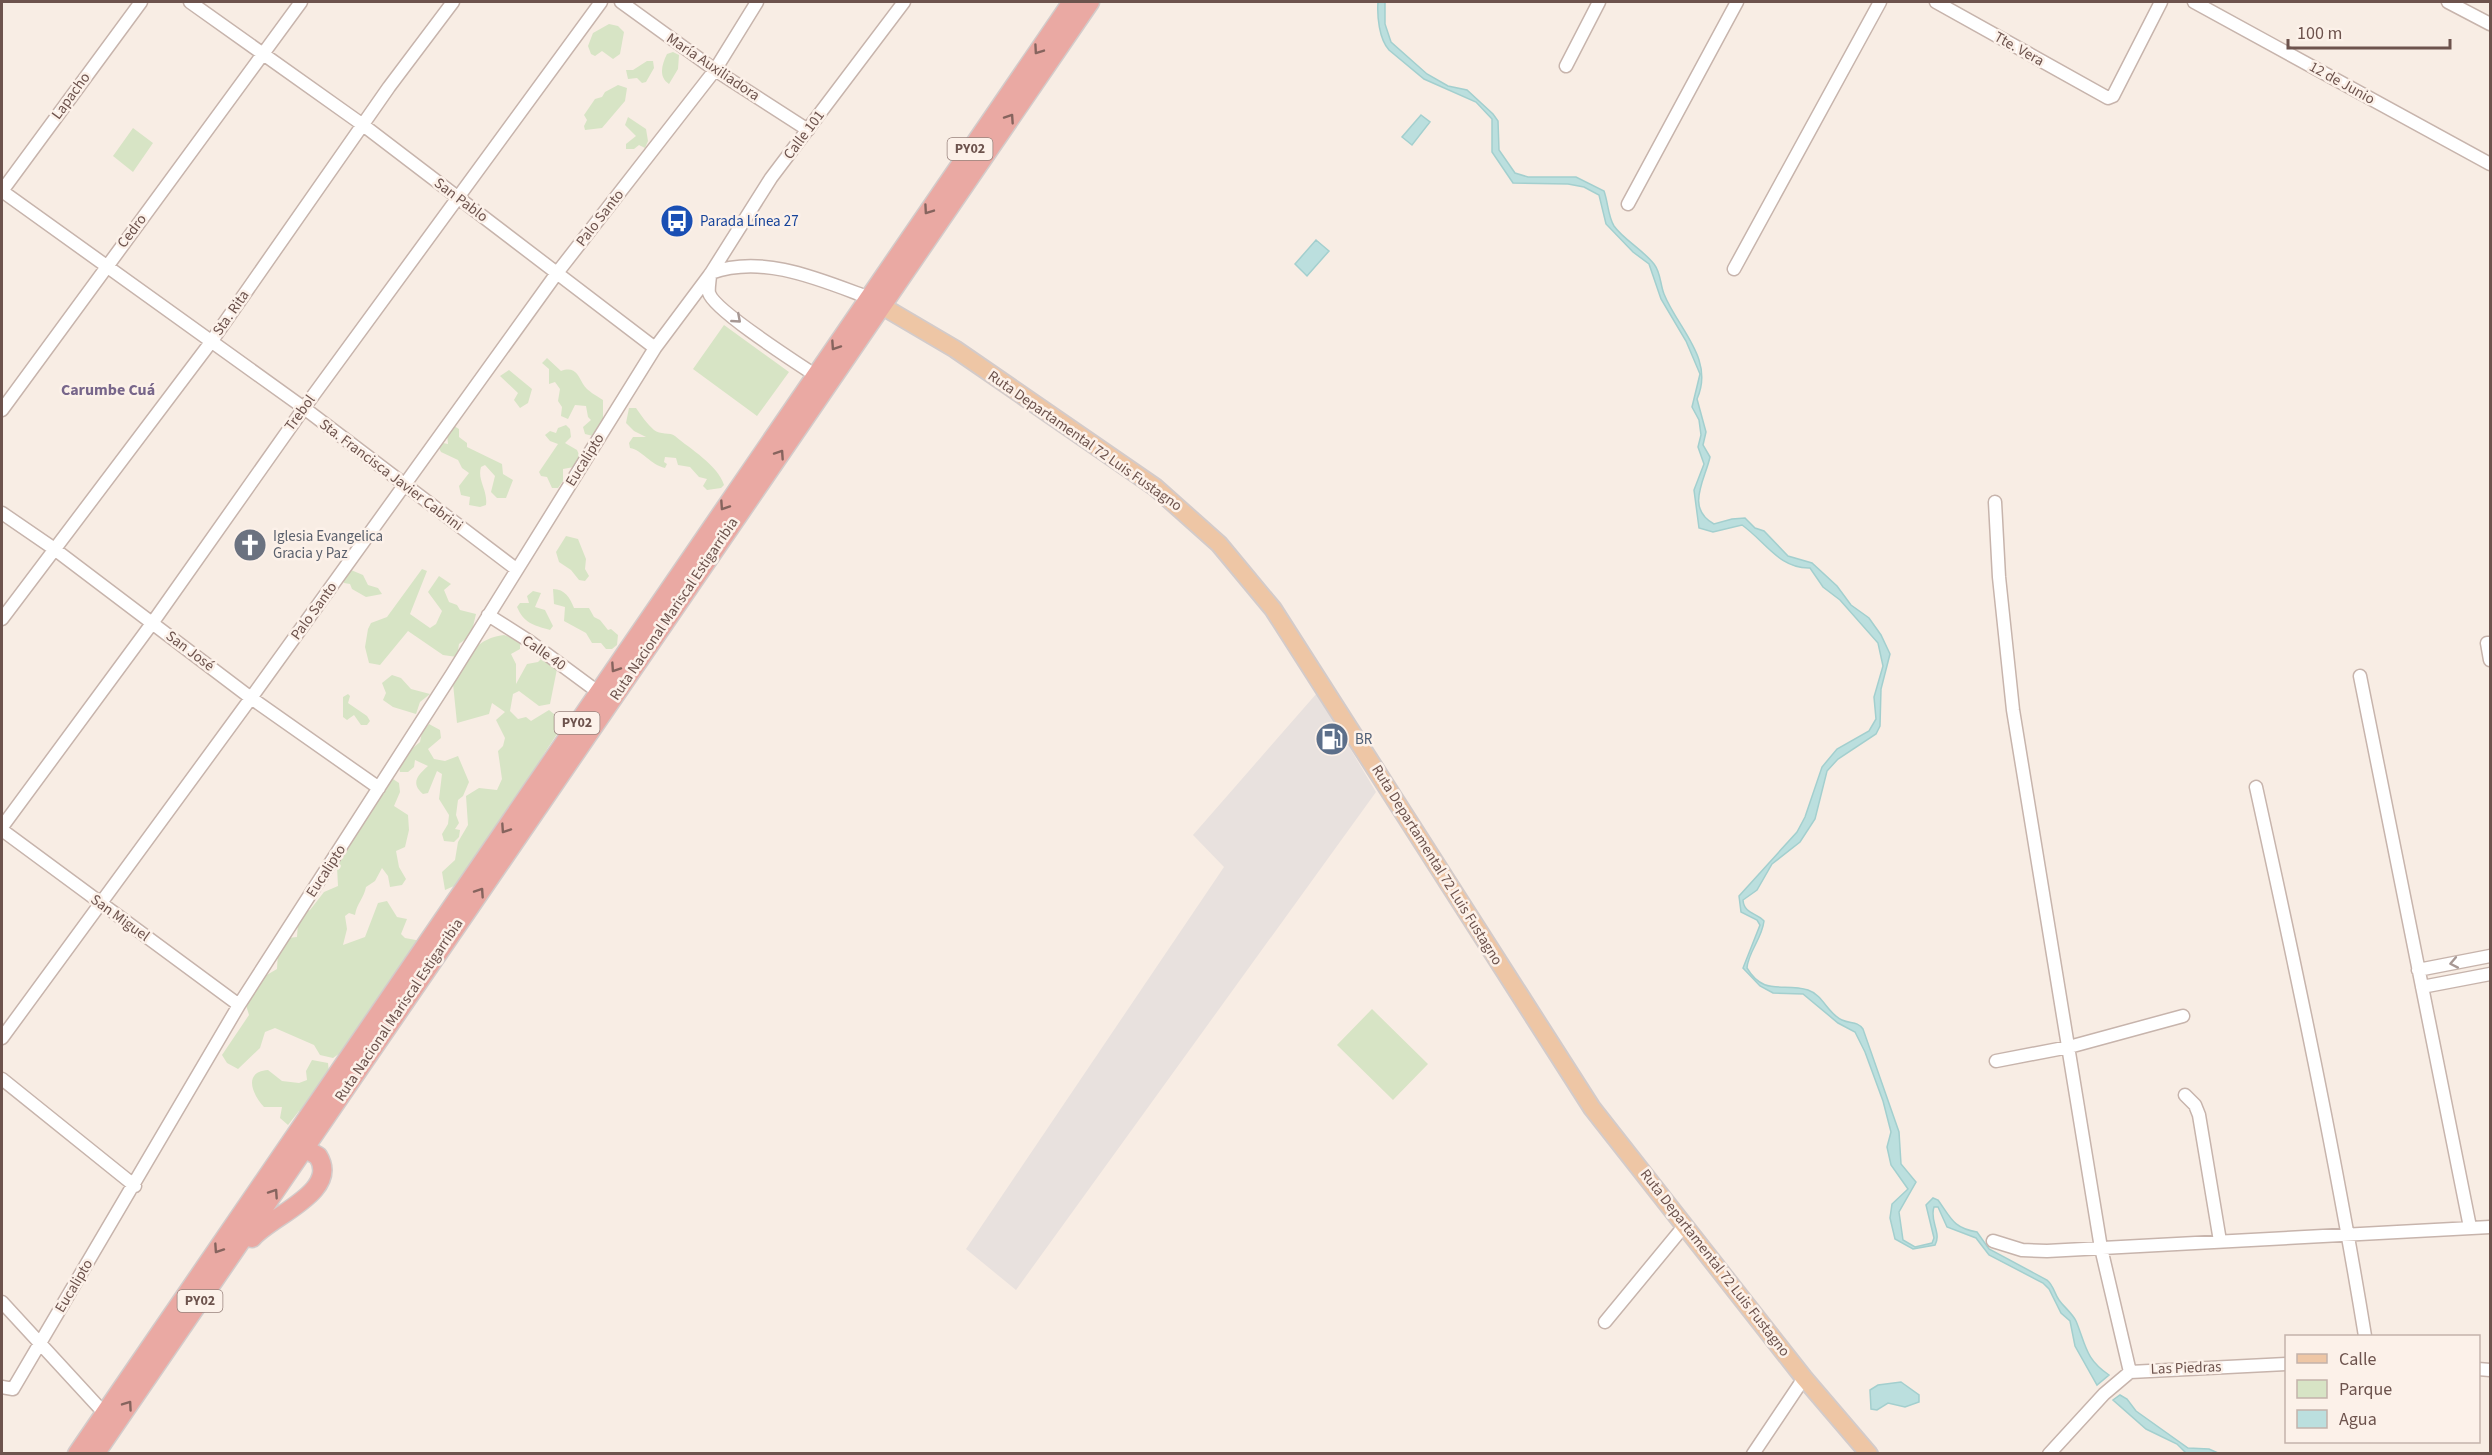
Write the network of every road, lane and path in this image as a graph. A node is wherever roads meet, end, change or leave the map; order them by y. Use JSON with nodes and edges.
{"nodes":[{"id":1,"x":141,"y":2,"type":"edge"},
{"id":2,"x":190,"y":2,"type":"edge"},
{"id":3,"x":301,"y":2,"type":"edge"},
{"id":4,"x":453,"y":2,"type":"edge"},
{"id":5,"x":601,"y":2,"type":"edge"},
{"id":6,"x":621,"y":2,"type":"edge"},
{"id":7,"x":758,"y":2,"type":"edge"},
{"id":8,"x":904,"y":2,"type":"edge"},
{"id":9,"x":1071,"y":2,"type":"edge"},
{"id":10,"x":1090,"y":2,"type":"edge"},
{"id":11,"x":1599,"y":2,"type":"edge"},
{"id":12,"x":1737,"y":2,"type":"edge"},
{"id":13,"x":1880,"y":2,"type":"edge"},
{"id":14,"x":1936,"y":2,"type":"edge"},
{"id":15,"x":2161,"y":2,"type":"edge"},
{"id":16,"x":2194,"y":2,"type":"edge"},
{"id":17,"x":2448,"y":2,"type":"edge"},
{"id":18,"x":2490,"y":24,"type":"edge"},
{"id":19,"x":264,"y":54,"type":"junction"},
{"id":20,"x":1566,"y":66,"type":"dead end"},
{"id":21,"x":714,"y":70,"type":"junction"},
{"id":22,"x":363,"y":125,"type":"junction"},
{"id":23,"x":808,"y":130,"type":"junction"},
{"id":24,"x":2490,"y":162,"type":"edge"},
{"id":25,"x":2,"y":191,"type":"edge"},
{"id":26,"x":458,"y":198,"type":"junction"},
{"id":27,"x":1628,"y":204,"type":"dead end"},
{"id":28,"x":106,"y":266,"type":"junction"},
{"id":29,"x":1734,"y":269,"type":"dead end"},
{"id":30,"x":557,"y":273,"type":"junction"},
{"id":31,"x":711,"y":273,"type":"junction"},
{"id":32,"x":875,"y":301,"type":"junction"},
{"id":33,"x":211,"y":342,"type":"junction"},
{"id":34,"x":655,"y":348,"type":"junction"},
{"id":35,"x":815,"y":375,"type":"junction"},
{"id":36,"x":304,"y":408,"type":"junction"},
{"id":37,"x":2,"y":410,"type":"edge"},
{"id":38,"x":404,"y":485,"type":"junction"},
{"id":39,"x":1995,"y":502,"type":"dead end"},
{"id":40,"x":2,"y":513,"type":"edge"},
{"id":41,"x":53,"y":548,"type":"junction"},
{"id":42,"x":516,"y":569,"type":"junction"},
{"id":43,"x":488,"y":615,"type":"junction"},
{"id":44,"x":2,"y":619,"type":"edge"},
{"id":45,"x":153,"y":622,"type":"junction"},
{"id":46,"x":2490,"y":643,"type":"edge"},
{"id":47,"x":2490,"y":660,"type":"edge"},
{"id":48,"x":2360,"y":675,"type":"dead end"},
{"id":49,"x":598,"y":692,"type":"junction"},
{"id":50,"x":251,"y":698,"type":"junction"},
{"id":51,"x":2256,"y":787,"type":"dead end"},
{"id":52,"x":379,"y":788,"type":"junction"},
{"id":53,"x":2,"y":828,"type":"edge"},
{"id":54,"x":101,"y":904,"type":"junction"},
{"id":55,"x":2490,"y":956,"type":"edge"},
{"id":56,"x":2418,"y":970,"type":"junction"},
{"id":57,"x":2490,"y":974,"type":"edge"},
{"id":58,"x":2422,"y":987,"type":"junction"},
{"id":59,"x":239,"y":1005,"type":"junction"},
{"id":60,"x":2183,"y":1016,"type":"dead end"},
{"id":61,"x":2,"y":1038,"type":"edge"},
{"id":62,"x":2068,"y":1047,"type":"junction"},
{"id":63,"x":1996,"y":1061,"type":"dead end"},
{"id":64,"x":2,"y":1079,"type":"edge"},
{"id":65,"x":2185,"y":1095,"type":"dead end"},
{"id":66,"x":295,"y":1148,"type":"junction"},
{"id":67,"x":135,"y":1186,"type":"junction"},
{"id":68,"x":1685,"y":1225,"type":"junction"},
{"id":69,"x":2470,"y":1227,"type":"junction"},
{"id":70,"x":2490,"y":1227,"type":"edge"},
{"id":71,"x":2348,"y":1233,"type":"junction"},
{"id":72,"x":1993,"y":1241,"type":"dead end"},
{"id":73,"x":2220,"y":1241,"type":"junction"},
{"id":74,"x":2101,"y":1248,"type":"junction"},
{"id":75,"x":2,"y":1302,"type":"edge"},
{"id":76,"x":193,"y":1311,"type":"junction"},
{"id":77,"x":1605,"y":1322,"type":"dead end"},
{"id":78,"x":2365,"y":1335,"type":"edge"},
{"id":79,"x":39,"y":1345,"type":"junction"},
{"id":80,"x":2285,"y":1364,"type":"edge"},
{"id":81,"x":2130,"y":1372,"type":"junction"},
{"id":82,"x":1804,"y":1378,"type":"junction"},
{"id":83,"x":2,"y":1387,"type":"edge"},
{"id":84,"x":105,"y":1414,"type":"junction"},
{"id":85,"x":77,"y":1454,"type":"edge"},
{"id":86,"x":95,"y":1454,"type":"edge"},
{"id":87,"x":1753,"y":1454,"type":"edge"},
{"id":88,"x":1869,"y":1454,"type":"edge"},
{"id":89,"x":2049,"y":1454,"type":"edge"}],
"edges":[{"from":1,"to":25,"type":"street","name":"Lapacho"},
{"from":2,"to":19,"type":"street","name":"San Pablo"},
{"from":3,"to":19,"type":"street","name":"Cedro"},
{"from":4,"to":22,"type":"street","name":"Sta. Rita"},
{"from":5,"to":26,"type":"street","name":"Trebol"},
{"from":6,"to":21,"type":"street","name":"María Auxiliadora"},
{"from":7,"to":21,"type":"street","name":"Palo Santo"},
{"from":8,"to":23,"type":"street","name":"Calle 101"},
{"from":9,"to":32,"type":"highway","name":"Ruta Nacional Mariscal Estigarribia","number":"PY02","one_way":true},
{"from":32,"to":10,"type":"highway","name":"Ruta Nacional Mariscal Estigarribia","number":"PY02","one_way":true},
{"from":11,"to":20,"type":"street"},
{"from":12,"to":27,"type":"street"},
{"from":13,"to":29,"type":"street"},
{"from":14,"to":15,"type":"street","name":"Tte. Vera"},
{"from":16,"to":24,"type":"street","name":"12 de Junio"},
{"from":17,"to":18,"type":"street"},
{"from":19,"to":22,"type":"street","name":"San Pablo"},
{"from":19,"to":28,"type":"street","name":"Cedro"},
{"from":21,"to":23,"type":"street","name":"María Auxiliadora"},
{"from":21,"to":30,"type":"street","name":"Palo Santo"},
{"from":22,"to":26,"type":"street","name":"San Pablo"},
{"from":22,"to":33,"type":"street","name":"Sta. Rita"},
{"from":23,"to":31,"type":"street","name":"Calle 101"},
{"from":25,"to":28,"type":"street","name":"Sta. Francisca Javier Cabrini"},
{"from":26,"to":30,"type":"street","name":"San Pablo"},
{"from":26,"to":36,"type":"street","name":"Trebol"},
{"from":28,"to":33,"type":"street","name":"Sta. Francisca Javier Cabrini"},
{"from":28,"to":37,"type":"street","name":"Cedro"},
{"from":30,"to":34,"type":"street","name":"San Pablo"},
{"from":30,"to":38,"type":"street","name":"Palo Santo"},
{"from":31,"to":32,"type":"street"},
{"from":31,"to":34,"type":"street","name":"Calle 101"},
{"from":31,"to":35,"type":"street","one_way":true},
{"from":32,"to":35,"type":"highway","name":"Ruta Nacional Mariscal Estigarribia","number":"PY02","one_way":true},
{"from":66,"to":32,"type":"highway","name":"Ruta Nacional Mariscal Estigarribia","number":"PY02","one_way":true},
{"from":32,"to":68,"type":"main road","name":"Ruta Departamental 72 Luis Fustagno"},
{"from":33,"to":36,"type":"street","name":"Sta. Francisca Javier Cabrini"},
{"from":33,"to":41,"type":"street","name":"Sta. Rita"},
{"from":34,"to":42,"type":"street","name":"Eucalipto"},
{"from":35,"to":49,"type":"highway","name":"Ruta Nacional Mariscal Estigarribia","number":"PY02","one_way":true},
{"from":36,"to":38,"type":"street","name":"Sta. Francisca Javier Cabrini"},
{"from":36,"to":45,"type":"street","name":"Trebol"},
{"from":38,"to":42,"type":"street","name":"Sta. Francisca Javier Cabrini"},
{"from":38,"to":50,"type":"street","name":"Palo Santo"},
{"from":39,"to":62,"type":"street"},
{"from":40,"to":41,"type":"street","name":"San José"},
{"from":41,"to":44,"type":"street","name":"Sta. Rita"},
{"from":41,"to":45,"type":"street","name":"San José"},
{"from":42,"to":43,"type":"street","name":"Eucalipto"},
{"from":43,"to":49,"type":"street","name":"Calle 40"},
{"from":43,"to":52,"type":"street","name":"Eucalipto"},
{"from":45,"to":50,"type":"street","name":"San José"},
{"from":45,"to":53,"type":"street","name":"Trebol"},
{"from":46,"to":47,"type":"street"},
{"from":48,"to":56,"type":"street"},
{"from":49,"to":66,"type":"highway","name":"Ruta Nacional Mariscal Estigarribia","number":"PY02","one_way":true},
{"from":50,"to":52,"type":"street","name":"San José"},
{"from":50,"to":54,"type":"street","name":"Palo Santo"},
{"from":51,"to":71,"type":"street"},
{"from":52,"to":59,"type":"street","name":"Eucalipto"},
{"from":53,"to":54,"type":"street","name":"San Miguel"},
{"from":54,"to":59,"type":"street","name":"San Miguel"},
{"from":54,"to":61,"type":"street","name":"Palo Santo"},
{"from":55,"to":56,"type":"street","one_way":true},
{"from":56,"to":58,"type":"street"},
{"from":57,"to":58,"type":"street"},
{"from":58,"to":69,"type":"street"},
{"from":59,"to":67,"type":"street","name":"Eucalipto"},
{"from":60,"to":62,"type":"street"},
{"from":62,"to":63,"type":"street"},
{"from":62,"to":74,"type":"street"},
{"from":64,"to":67,"type":"street"},
{"from":65,"to":73,"type":"street"},
{"from":76,"to":66,"type":"highway","name":"Ruta Nacional Mariscal Estigarribia","number":"PY02","one_way":true},
{"from":66,"to":76,"type":"highway"},
{"from":66,"to":84,"type":"highway","name":"Ruta Nacional Mariscal Estigarribia","number":"PY02","one_way":true},
{"from":67,"to":79,"type":"street","name":"Eucalipto"},
{"from":68,"to":77,"type":"street"},
{"from":68,"to":82,"type":"main road","name":"Ruta Departamental 72 Luis Fustagno"},
{"from":69,"to":70,"type":"street"},
{"from":69,"to":71,"type":"street"},
{"from":71,"to":73,"type":"street"},
{"from":71,"to":78,"type":"street"},
{"from":72,"to":74,"type":"street"},
{"from":73,"to":74,"type":"street"},
{"from":74,"to":81,"type":"street"},
{"from":75,"to":79,"type":"street"},
{"from":86,"to":76,"type":"highway","name":"Ruta Nacional Mariscal Estigarribia","number":"PY02","one_way":true},
{"from":79,"to":83,"type":"street","name":"Eucalipto"},
{"from":79,"to":84,"type":"street"},
{"from":80,"to":81,"type":"street","name":"Las Piedras"},
{"from":81,"to":89,"type":"street","name":"Las Piedras"},
{"from":82,"to":87,"type":"street"},
{"from":82,"to":88,"type":"main road","name":"Ruta Departamental 72 Luis Fustagno"},
{"from":84,"to":85,"type":"highway","name":"Ruta Nacional Mariscal Estigarribia","number":"PY02"}]}
